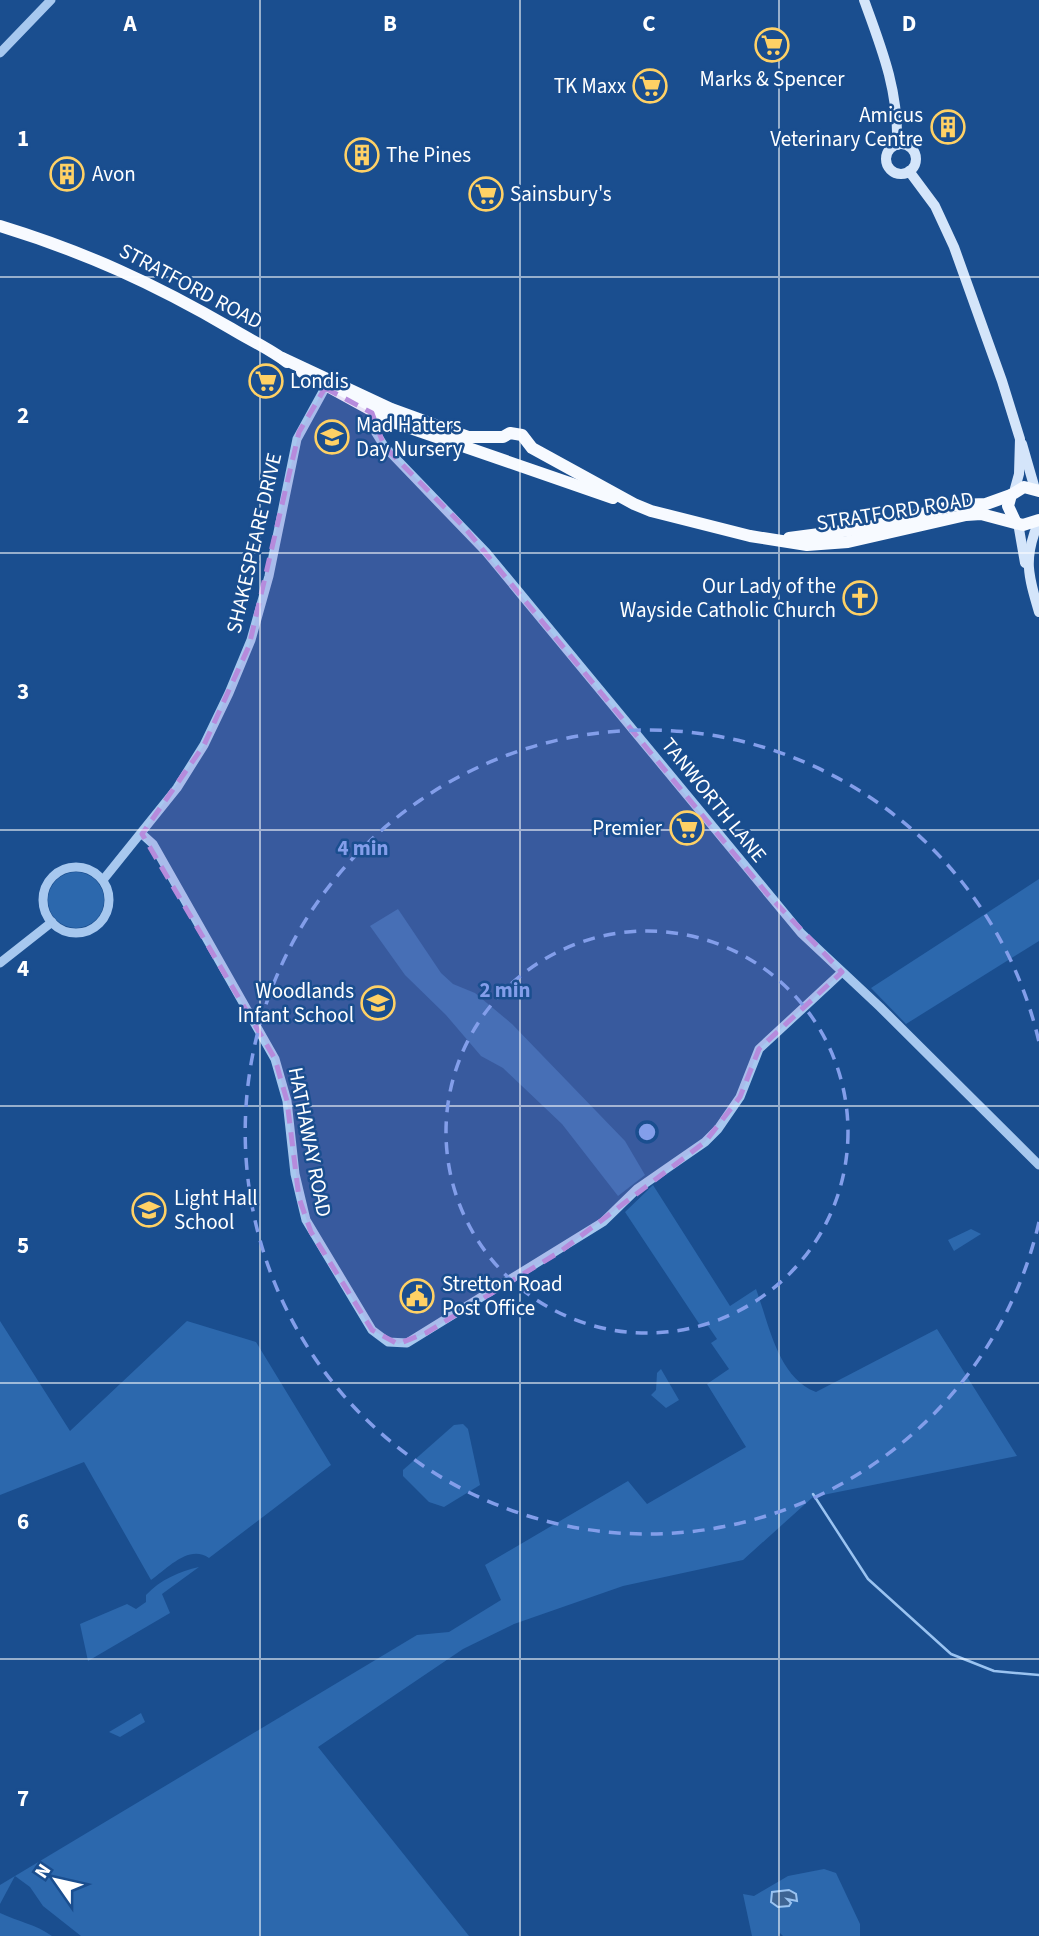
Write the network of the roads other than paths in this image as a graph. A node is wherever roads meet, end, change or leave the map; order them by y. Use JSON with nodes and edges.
{"nodes":[{"id":1,"x":51,"y":0,"type":"edge"},
{"id":2,"x":864,"y":0,"type":"edge"},
{"id":3,"x":0,"y":53,"type":"edge"},
{"id":4,"x":897,"y":145,"type":"junction"},
{"id":5,"x":909,"y":172,"type":"junction"},
{"id":6,"x":0,"y":226,"type":"edge"},
{"id":7,"x":328,"y":384,"type":"junction"},
{"id":8,"x":372,"y":413,"type":"junction"},
{"id":9,"x":393,"y":422,"type":"junction"},
{"id":10,"x":503,"y":437,"type":"junction"},
{"id":11,"x":1020,"y":439,"type":"junction"},
{"id":12,"x":381,"y":441,"type":"junction"},
{"id":13,"x":532,"y":448,"type":"junction"},
{"id":14,"x":1026,"y":455,"type":"junction"},
{"id":15,"x":499,"y":459,"type":"junction"},
{"id":16,"x":522,"y":465,"type":"junction"},
{"id":17,"x":1039,"y":466,"type":"edge"},
{"id":18,"x":1038,"y":489,"type":"edge"},
{"id":19,"x":1012,"y":493,"type":"junction"},
{"id":20,"x":634,"y":505,"type":"junction"},
{"id":21,"x":1039,"y":520,"type":"edge"},
{"id":22,"x":1016,"y":522,"type":"junction"},
{"id":23,"x":781,"y":539,"type":"junction"},
{"id":24,"x":1027,"y":573,"type":"junction"},
{"id":25,"x":1039,"y":612,"type":"edge"},
{"id":26,"x":142,"y":834,"type":"junction"},
{"id":27,"x":103,"y":880,"type":"junction"},
{"id":28,"x":52,"y":922,"type":"junction"},
{"id":29,"x":0,"y":963,"type":"edge"},
{"id":30,"x":842,"y":972,"type":"junction"},
{"id":31,"x":1039,"y":1165,"type":"edge"}],
"edges":[{"from":1,"to":3,"type":"street"},
{"from":2,"to":4,"type":"main road"},
{"from":4,"to":5,"type":"main road"},
{"from":4,"to":5,"type":"main road"},
{"from":5,"to":11,"type":"main road"},
{"from":6,"to":7,"type":"highway","name":"STRATFORD ROAD"},
{"from":7,"to":8,"type":"highway","name":"STRATFORD ROAD"},
{"from":7,"to":10,"type":"highway","name":"STRATFORD ROAD"},
{"from":7,"to":26,"type":"street","name":"SHAKESPEARE DRIVE"},
{"from":8,"to":9,"type":"highway","name":"STRATFORD ROAD"},
{"from":8,"to":12,"type":"street","name":"TANWORTH LANE"},
{"from":9,"to":12,"type":"street"},
{"from":9,"to":15,"type":"highway","name":"STRATFORD ROAD"},
{"from":10,"to":13,"type":"highway","name":"STRATFORD ROAD"},
{"from":10,"to":15,"type":"highway"},
{"from":11,"to":14,"type":"main road"},
{"from":11,"to":19,"type":"main road"},
{"from":12,"to":30,"type":"street","name":"TANWORTH LANE"},
{"from":13,"to":16,"type":"highway"},
{"from":13,"to":20,"type":"highway","name":"STRATFORD ROAD"},
{"from":14,"to":17,"type":"main road"},
{"from":14,"to":18,"type":"main road"},
{"from":15,"to":16,"type":"highway","name":"STRATFORD ROAD"},
{"from":16,"to":20,"type":"highway","name":"STRATFORD ROAD"},
{"from":18,"to":19,"type":"highway","name":"STRATFORD ROAD"},
{"from":19,"to":22,"type":"highway"},
{"from":19,"to":23,"type":"highway","name":"STRATFORD ROAD"},
{"from":20,"to":23,"type":"highway","name":"STRATFORD ROAD"},
{"from":21,"to":22,"type":"highway","name":"STRATFORD ROAD"},
{"from":21,"to":24,"type":"main road"},
{"from":22,"to":23,"type":"highway","name":"STRATFORD ROAD"},
{"from":22,"to":24,"type":"main road"},
{"from":24,"to":25,"type":"main road"},
{"from":26,"to":27,"type":"street","name":"SHAKESPEARE DRIVE"},
{"from":26,"to":30,"type":"street","name":"HATHAWAY ROAD"},
{"from":27,"to":28,"type":"street"},
{"from":27,"to":28,"type":"street"},
{"from":28,"to":29,"type":"street"},
{"from":30,"to":31,"type":"street","name":"TANWORTH LANE"}]}
